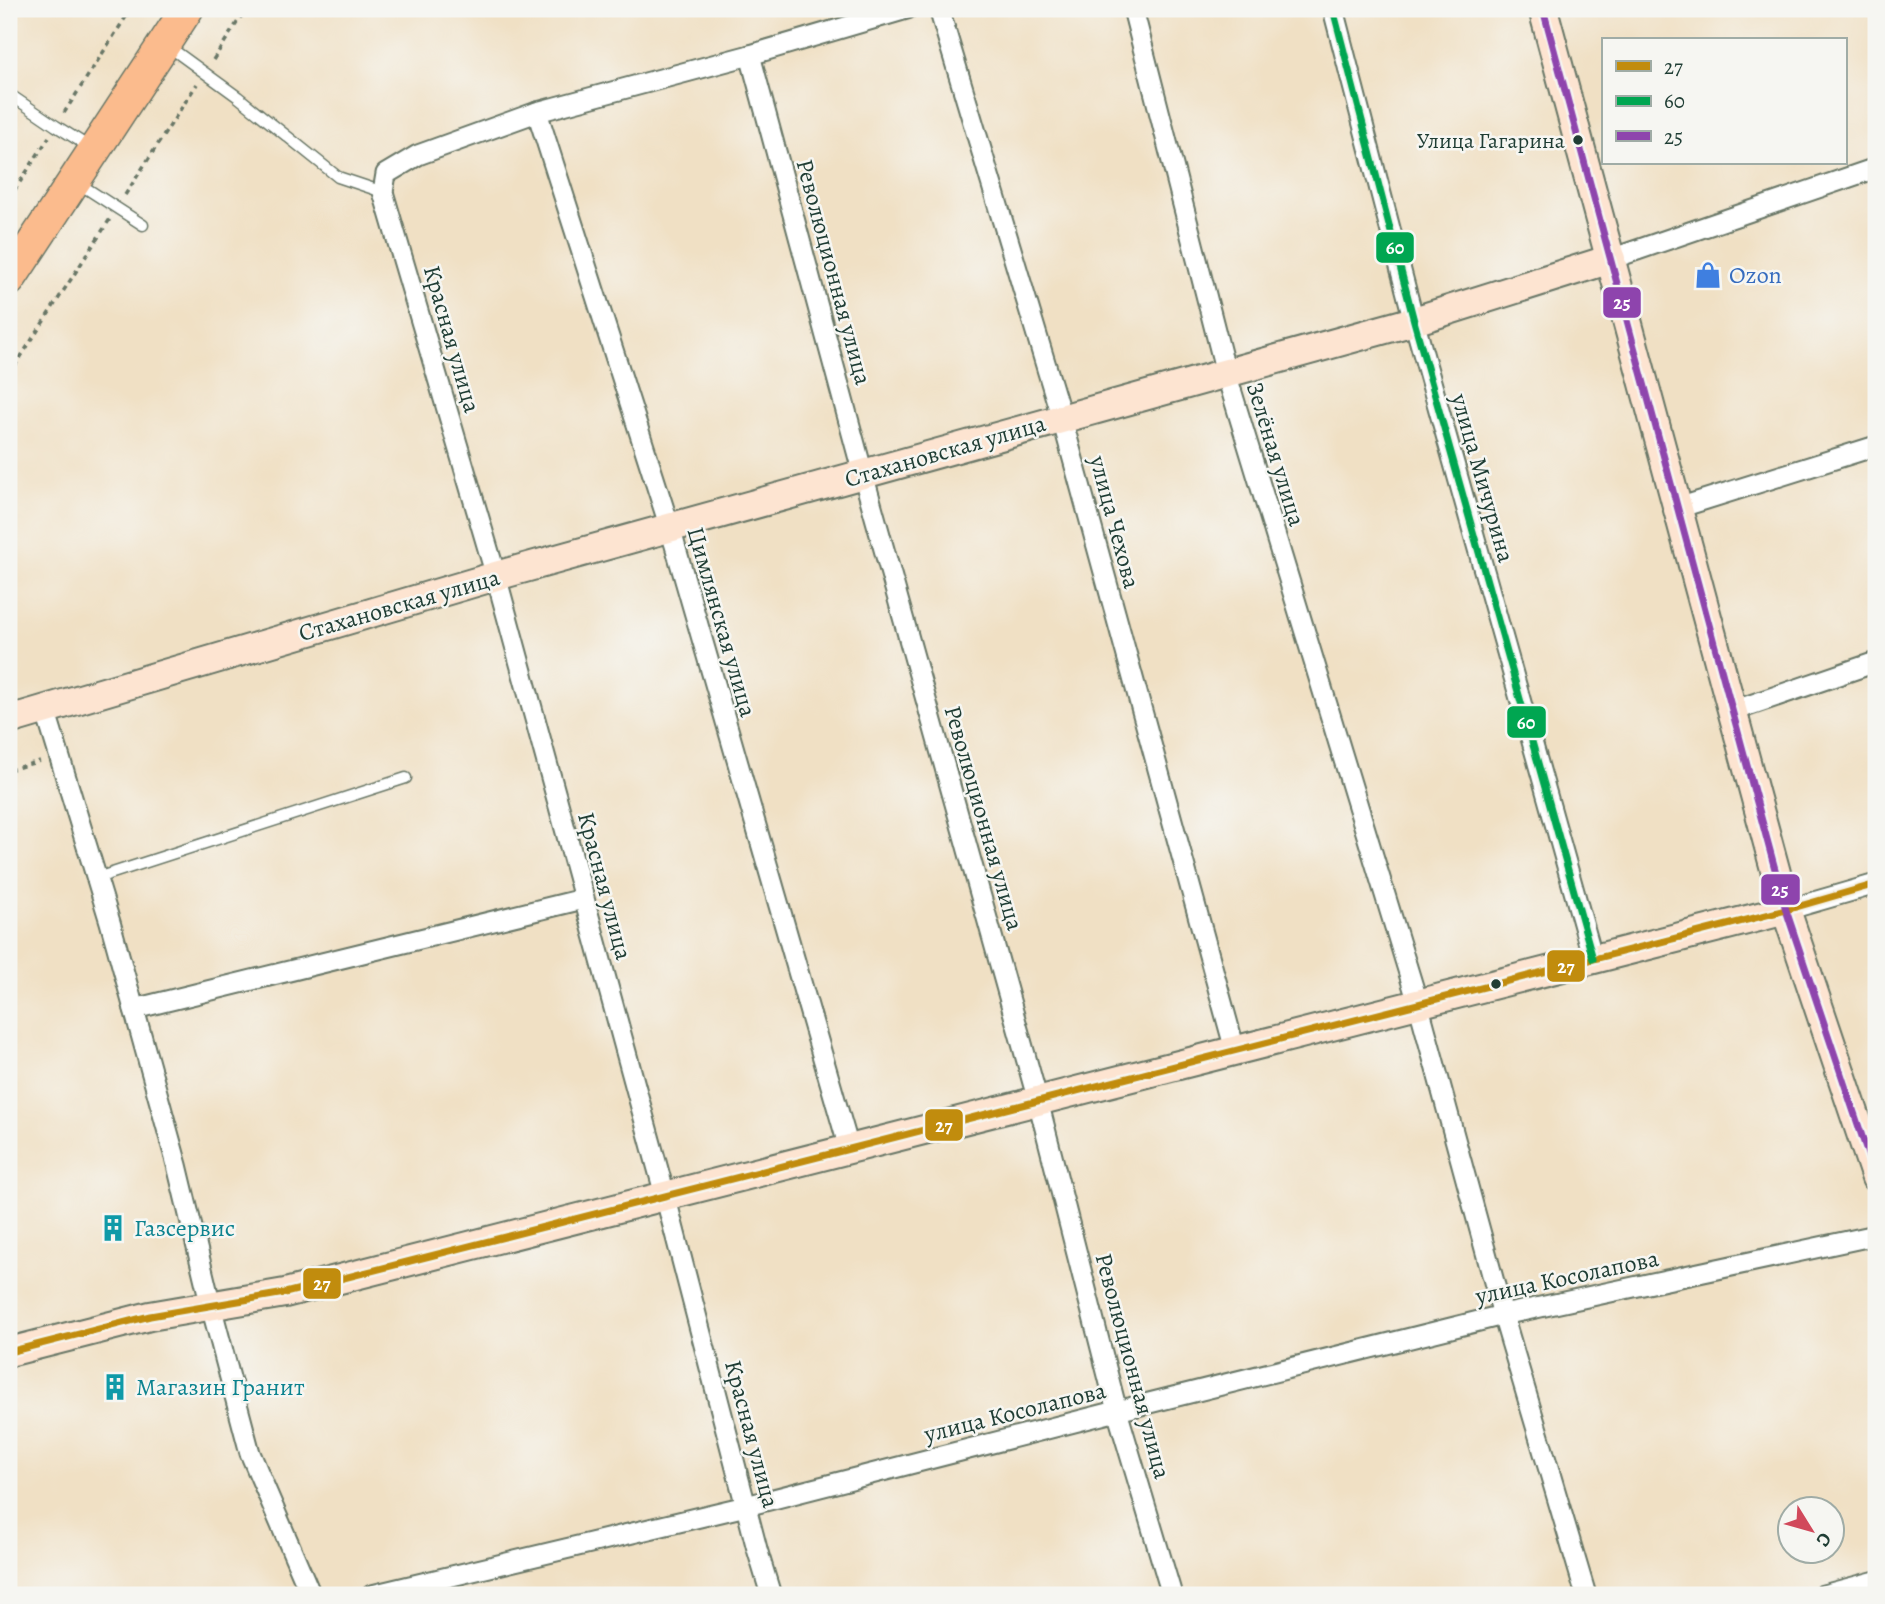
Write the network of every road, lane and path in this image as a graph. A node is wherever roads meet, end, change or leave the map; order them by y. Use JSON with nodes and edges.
{"nodes":[{"id":1,"x":131,"y":9,"type":"edge"},
{"id":2,"x":187,"y":9,"type":"edge"},
{"id":3,"x":246,"y":9,"type":"edge"},
{"id":4,"x":907,"y":9,"type":"edge"},
{"id":5,"x":939,"y":9,"type":"edge"},
{"id":6,"x":1133,"y":9,"type":"edge"},
{"id":7,"x":1333,"y":9,"type":"edge"},
{"id":8,"x":1544,"y":9,"type":"edge"},
{"id":9,"x":164,"y":43,"type":"junction"},
{"id":10,"x":750,"y":55,"type":"junction"},
{"id":11,"x":205,"y":72,"type":"junction"},
{"id":12,"x":9,"y":94,"type":"edge"},
{"id":13,"x":537,"y":112,"type":"junction"},
{"id":14,"x":55,"y":126,"type":"junction"},
{"id":15,"x":94,"y":150,"type":"junction"},
{"id":16,"x":1876,"y":168,"type":"edge"},
{"id":17,"x":74,"y":180,"type":"junction"},
{"id":18,"x":383,"y":192,"type":"junction"},
{"id":19,"x":9,"y":199,"type":"edge"},
{"id":20,"x":117,"y":208,"type":"junction"},
{"id":21,"x":143,"y":225,"type":"dead end"},
{"id":22,"x":1611,"y":259,"type":"junction"},
{"id":23,"x":9,"y":280,"type":"edge"},
{"id":24,"x":1414,"y":321,"type":"junction"},
{"id":25,"x":1226,"y":373,"type":"junction"},
{"id":26,"x":9,"y":375,"type":"edge"},
{"id":27,"x":1062,"y":419,"type":"junction"},
{"id":28,"x":1876,"y":446,"type":"edge"},
{"id":29,"x":863,"y":474,"type":"junction"},
{"id":30,"x":1678,"y":508,"type":"junction"},
{"id":31,"x":670,"y":528,"type":"junction"},
{"id":32,"x":496,"y":576,"type":"junction"},
{"id":33,"x":1876,"y":662,"type":"edge"},
{"id":34,"x":45,"y":709,"type":"junction"},
{"id":35,"x":1733,"y":711,"type":"junction"},
{"id":36,"x":9,"y":720,"type":"edge"},
{"id":37,"x":59,"y":755,"type":"junction"},
{"id":38,"x":9,"y":770,"type":"edge"},
{"id":39,"x":406,"y":778,"type":"dead end"},
{"id":40,"x":97,"y":878,"type":"junction"},
{"id":41,"x":1876,"y":884,"type":"edge"},
{"id":42,"x":583,"y":899,"type":"junction"},
{"id":43,"x":1786,"y":910,"type":"junction"},
{"id":44,"x":1593,"y":959,"type":"junction"},
{"id":45,"x":1418,"y":1003,"type":"junction"},
{"id":46,"x":134,"y":1009,"type":"junction"},
{"id":47,"x":1235,"y":1050,"type":"junction"},
{"id":48,"x":1038,"y":1101,"type":"junction"},
{"id":49,"x":849,"y":1148,"type":"junction"},
{"id":50,"x":1876,"y":1178,"type":"edge"},
{"id":51,"x":665,"y":1195,"type":"junction"},
{"id":52,"x":1876,"y":1235,"type":"edge"},
{"id":53,"x":211,"y":1306,"type":"junction"},
{"id":54,"x":1503,"y":1315,"type":"junction"},
{"id":55,"x":9,"y":1352,"type":"edge"},
{"id":56,"x":1117,"y":1411,"type":"junction"},
{"id":57,"x":746,"y":1506,"type":"junction"},
{"id":58,"x":1876,"y":1581,"type":"edge"},
{"id":59,"x":311,"y":1595,"type":"edge"},
{"id":60,"x":372,"y":1595,"type":"edge"},
{"id":61,"x":771,"y":1595,"type":"edge"},
{"id":62,"x":1172,"y":1595,"type":"edge"},
{"id":63,"x":1586,"y":1595,"type":"edge"},
{"id":64,"x":1823,"y":1595,"type":"edge"}],
"edges":[{"from":1,"to":14,"type":"path"},
{"from":2,"to":9,"type":"main road"},
{"from":3,"to":11,"type":"path"},
{"from":4,"to":10,"type":"street"},
{"from":5,"to":27,"type":"street","name":"улица Чехова"},
{"from":6,"to":25,"type":"street","name":"Зелёная улица"},
{"from":7,"to":24,"type":"street","name":"улица Мичурина"},
{"from":8,"to":22,"type":"street"},
{"from":9,"to":11,"type":"lane"},
{"from":9,"to":15,"type":"main road"},
{"from":10,"to":13,"type":"street"},
{"from":10,"to":29,"type":"street","name":"Революционная улица"},
{"from":11,"to":18,"type":"lane"},
{"from":11,"to":20,"type":"path"},
{"from":12,"to":14,"type":"lane"},
{"from":13,"to":18,"type":"street"},
{"from":13,"to":31,"type":"street","name":"Цимлянская улица"},
{"from":14,"to":15,"type":"lane"},
{"from":14,"to":19,"type":"path"},
{"from":15,"to":17,"type":"main road"},
{"from":16,"to":22,"type":"street","name":"Стахановская улица"},
{"from":17,"to":20,"type":"lane"},
{"from":17,"to":23,"type":"main road"},
{"from":18,"to":32,"type":"street","name":"Красная улица"},
{"from":20,"to":21,"type":"lane"},
{"from":20,"to":26,"type":"path"},
{"from":22,"to":24,"type":"street","name":"Стахановская улица"},
{"from":22,"to":30,"type":"street"},
{"from":24,"to":25,"type":"street","name":"Стахановская улица"},
{"from":24,"to":44,"type":"street","name":"улица Мичурина"},
{"from":25,"to":27,"type":"street","name":"Стахановская улица"},
{"from":25,"to":45,"type":"street","name":"Зелёная улица"},
{"from":27,"to":29,"type":"street","name":"Стахановская улица"},
{"from":27,"to":47,"type":"street","name":"улица Чехова"},
{"from":28,"to":30,"type":"street"},
{"from":29,"to":31,"type":"street","name":"Стахановская улица"},
{"from":29,"to":48,"type":"street","name":"Революционная улица"},
{"from":30,"to":35,"type":"street"},
{"from":31,"to":32,"type":"street","name":"Стахановская улица"},
{"from":31,"to":49,"type":"street","name":"Цимлянская улица"},
{"from":32,"to":34,"type":"street","name":"Стахановская улица"},
{"from":32,"to":42,"type":"street","name":"Красная улица"},
{"from":33,"to":35,"type":"street"},
{"from":34,"to":36,"type":"street","name":"Стахановская улица"},
{"from":34,"to":37,"type":"street"},
{"from":35,"to":43,"type":"street"},
{"from":37,"to":38,"type":"path"},
{"from":37,"to":40,"type":"street"},
{"from":39,"to":40,"type":"lane"},
{"from":40,"to":46,"type":"street"},
{"from":41,"to":43,"type":"street"},
{"from":42,"to":46,"type":"street"},
{"from":42,"to":51,"type":"street","name":"Красная улица"},
{"from":43,"to":44,"type":"street"},
{"from":43,"to":50,"type":"street"},
{"from":44,"to":45,"type":"street"},
{"from":45,"to":47,"type":"street"},
{"from":45,"to":54,"type":"street","name":"Зелёная улица"},
{"from":46,"to":53,"type":"street"},
{"from":47,"to":48,"type":"street"},
{"from":48,"to":49,"type":"street"},
{"from":48,"to":56,"type":"street","name":"Революционная улица"},
{"from":49,"to":51,"type":"street"},
{"from":51,"to":53,"type":"street"},
{"from":51,"to":57,"type":"street","name":"Красная улица"},
{"from":52,"to":54,"type":"street","name":"улица Косолапова"},
{"from":53,"to":55,"type":"street"},
{"from":53,"to":59,"type":"street"},
{"from":54,"to":56,"type":"street","name":"улица Косолапова"},
{"from":54,"to":63,"type":"street","name":"Зелёная улица"},
{"from":56,"to":57,"type":"street","name":"улица Косолапова"},
{"from":56,"to":62,"type":"street","name":"Революционная улица"},
{"from":57,"to":60,"type":"street","name":"улица Косолапова"},
{"from":57,"to":61,"type":"street","name":"Красная улица"},
{"from":58,"to":64,"type":"street"}]}
